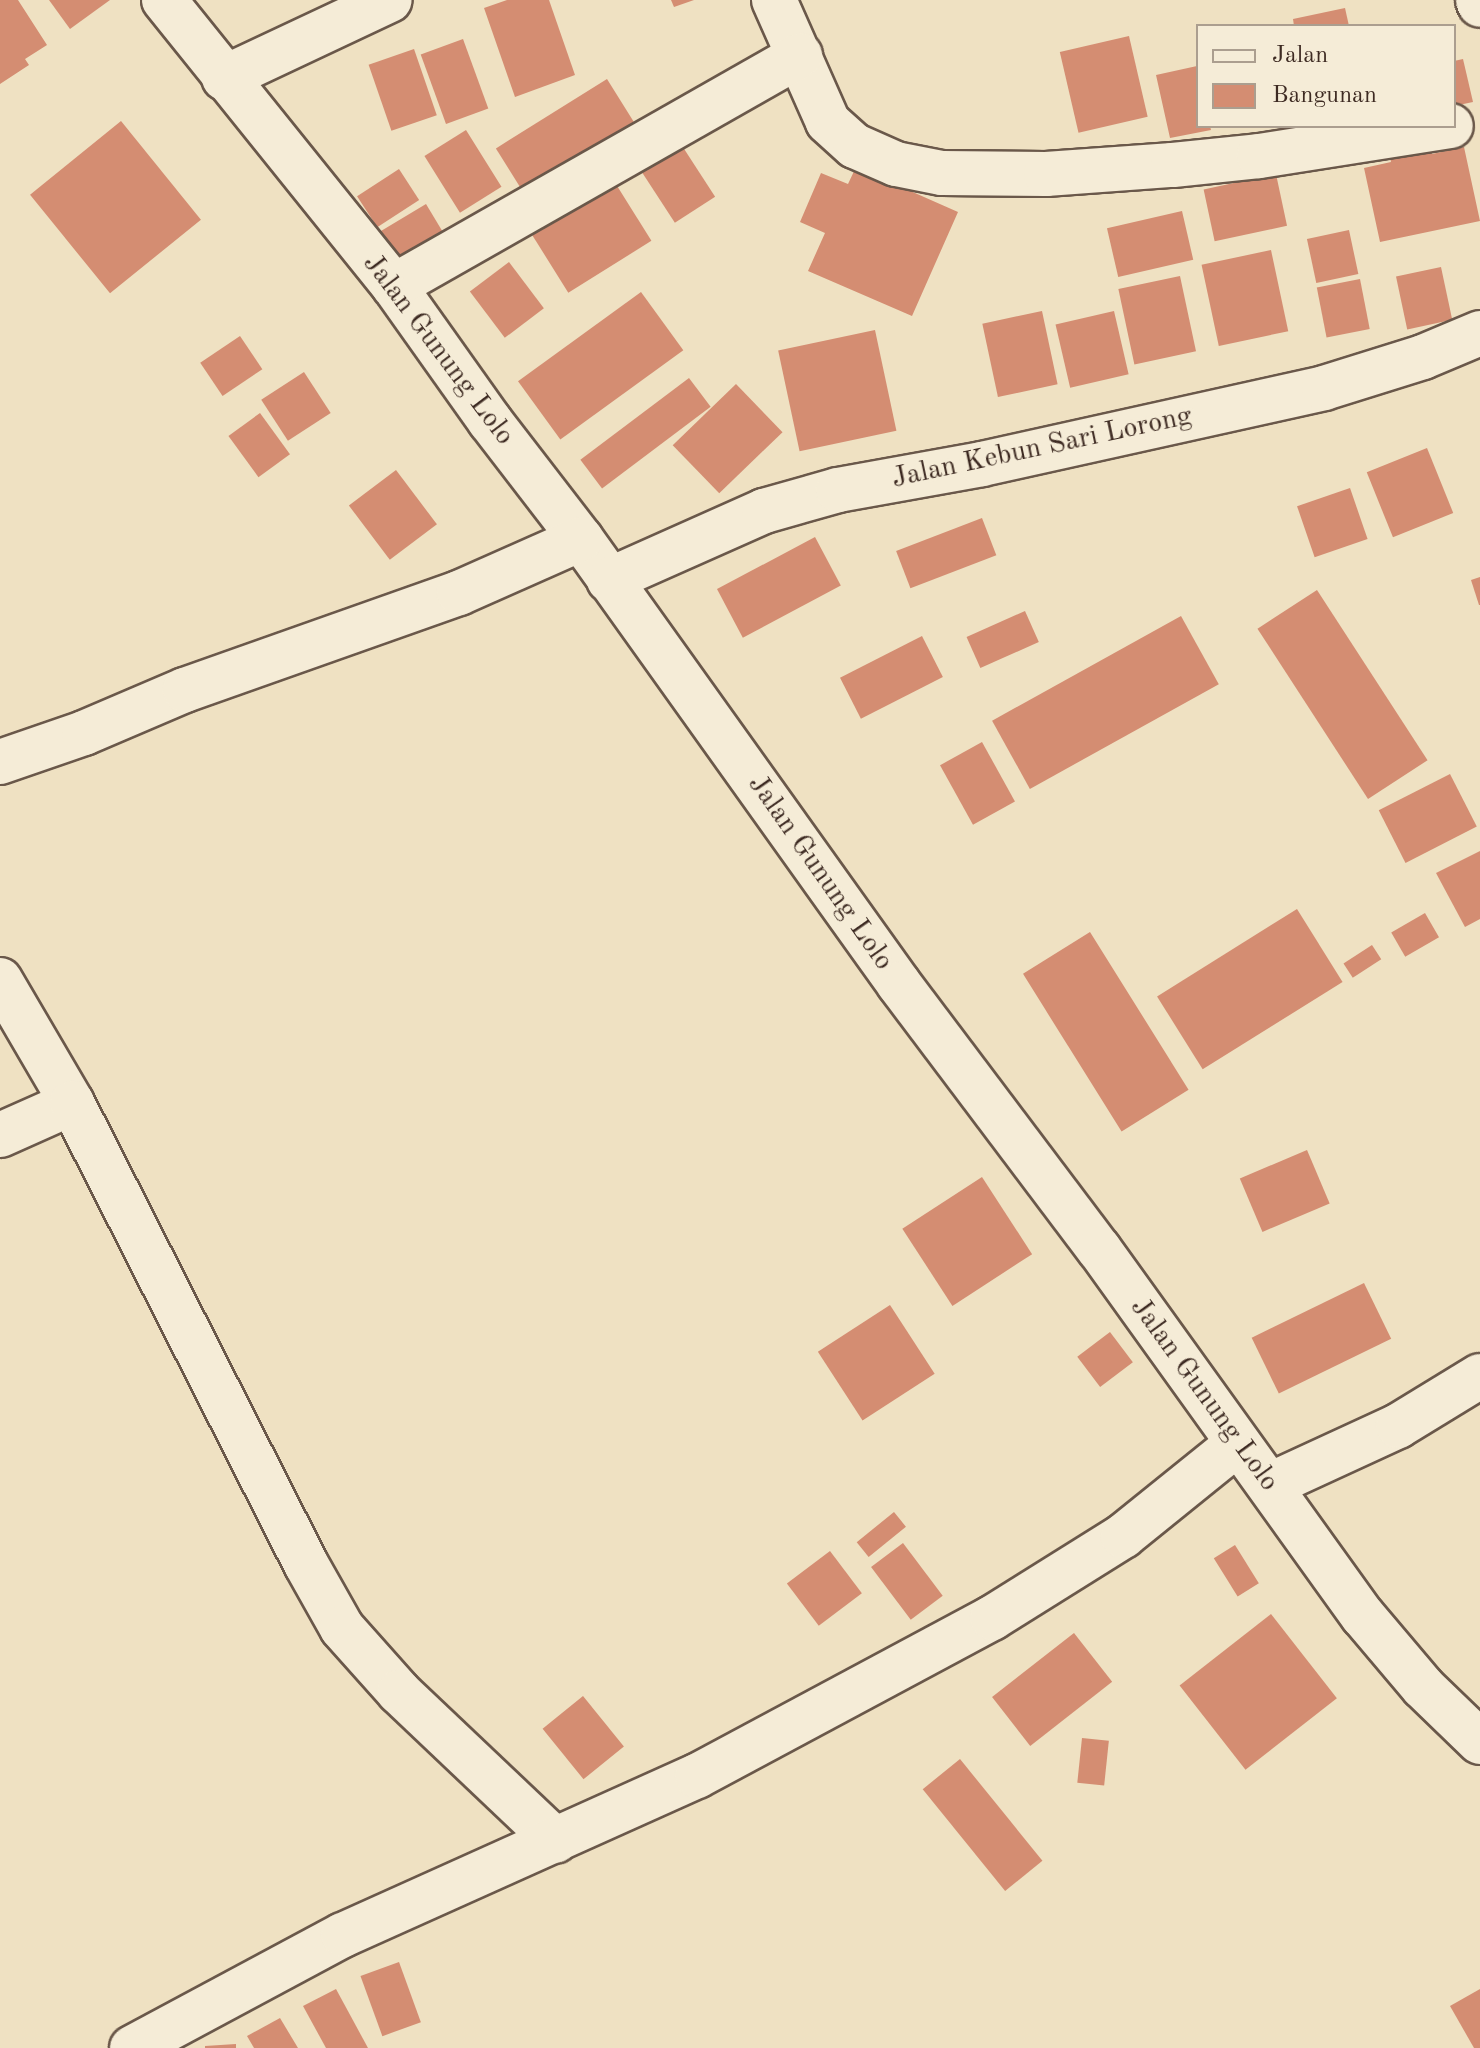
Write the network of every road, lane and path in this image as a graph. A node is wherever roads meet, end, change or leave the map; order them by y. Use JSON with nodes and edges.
{"nodes":[{"id":1,"x":164,"y":0,"type":"edge"},
{"id":2,"x":390,"y":0,"type":"edge"},
{"id":3,"x":774,"y":0,"type":"edge"},
{"id":4,"x":800,"y":55,"type":"junction"},
{"id":5,"x":224,"y":78,"type":"junction"},
{"id":6,"x":1480,"y":122,"type":"edge"},
{"id":7,"x":1456,"y":125,"type":"edge"},
{"id":8,"x":1439,"y":128,"type":"edge"},
{"id":9,"x":394,"y":286,"type":"junction"},
{"id":10,"x":1480,"y":333,"type":"edge"},
{"id":11,"x":581,"y":539,"type":"junction"},
{"id":12,"x":609,"y":580,"type":"junction"},
{"id":13,"x":0,"y":762,"type":"edge"},
{"id":14,"x":0,"y":980,"type":"edge"},
{"id":15,"x":72,"y":1103,"type":"junction"},
{"id":16,"x":0,"y":1135,"type":"edge"},
{"id":17,"x":1480,"y":1376,"type":"edge"},
{"id":18,"x":1237,"y":1444,"type":"junction"},
{"id":19,"x":1270,"y":1485,"type":"junction"},
{"id":20,"x":1480,"y":1742,"type":"edge"},
{"id":21,"x":556,"y":1841,"type":"junction"},
{"id":22,"x":132,"y":2048,"type":"edge"}],
"edges":[{"from":1,"to":5,"type":"street","name":"Jalan Gunung Lolo"},
{"from":2,"to":5,"type":"street"},
{"from":3,"to":4,"type":"street"},
{"from":4,"to":8,"type":"street"},
{"from":4,"to":9,"type":"street"},
{"from":5,"to":9,"type":"street","name":"Jalan Gunung Lolo"},
{"from":6,"to":7,"type":"street"},
{"from":9,"to":11,"type":"street","name":"Jalan Gunung Lolo"},
{"from":10,"to":12,"type":"street","name":"Jalan Kebun Sari Lorong"},
{"from":11,"to":12,"type":"street","name":"Jalan Gunung Lolo"},
{"from":11,"to":13,"type":"street"},
{"from":12,"to":18,"type":"street","name":"Jalan Gunung Lolo"},
{"from":14,"to":15,"type":"street"},
{"from":15,"to":16,"type":"street"},
{"from":15,"to":21,"type":"street"},
{"from":17,"to":19,"type":"street"},
{"from":18,"to":19,"type":"street","name":"Jalan Gunung Lolo"},
{"from":18,"to":21,"type":"street"},
{"from":19,"to":20,"type":"street","name":"Jalan Gunung Lolo"},
{"from":21,"to":22,"type":"street"}]}
